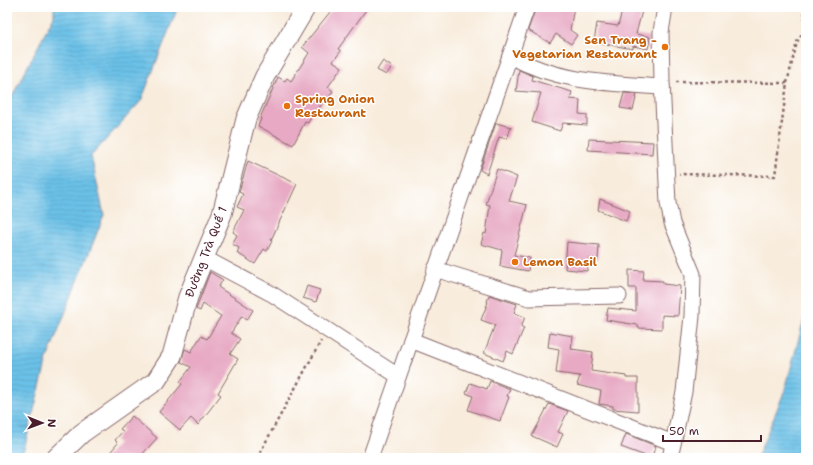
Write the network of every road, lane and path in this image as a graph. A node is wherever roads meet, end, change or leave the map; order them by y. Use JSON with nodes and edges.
{"nodes":[{"id":1,"x":306,"y":7,"type":"edge"},
{"id":2,"x":527,"y":7,"type":"edge"},
{"id":3,"x":665,"y":7,"type":"edge"},
{"id":4,"x":804,"y":7,"type":"edge"},
{"id":5,"x":510,"y":56,"type":"junction"},
{"id":6,"x":787,"y":83,"type":"junction"},
{"id":7,"x":662,"y":84,"type":"junction"},
{"id":8,"x":667,"y":174,"type":"junction"},
{"id":9,"x":204,"y":258,"type":"junction"},
{"id":10,"x":435,"y":269,"type":"junction"},
{"id":11,"x":620,"y":296,"type":"dead end"},
{"id":12,"x":327,"y":330,"type":"junction"},
{"id":13,"x":411,"y":340,"type":"junction"},
{"id":14,"x":398,"y":376,"type":"junction"},
{"id":15,"x":673,"y":443,"type":"junction"},
{"id":16,"x":56,"y":458,"type":"edge"},
{"id":17,"x":257,"y":458,"type":"edge"},
{"id":18,"x":370,"y":458,"type":"edge"},
{"id":19,"x":670,"y":458,"type":"edge"}],
"edges":[{"from":1,"to":9,"type":"street","name":"Đường Trà Quế 1"},
{"from":2,"to":5,"type":"street"},
{"from":3,"to":7,"type":"street"},
{"from":4,"to":6,"type":"path"},
{"from":5,"to":7,"type":"street"},
{"from":5,"to":10,"type":"street"},
{"from":6,"to":7,"type":"path"},
{"from":6,"to":8,"type":"path"},
{"from":7,"to":8,"type":"street"},
{"from":8,"to":15,"type":"street"},
{"from":9,"to":12,"type":"street"},
{"from":9,"to":16,"type":"street","name":"Đường Trà Quế 1"},
{"from":10,"to":11,"type":"street"},
{"from":10,"to":13,"type":"street"},
{"from":12,"to":14,"type":"street"},
{"from":12,"to":17,"type":"path"},
{"from":13,"to":14,"type":"street"},
{"from":13,"to":15,"type":"street"},
{"from":14,"to":18,"type":"street"},
{"from":15,"to":19,"type":"street"}]}
